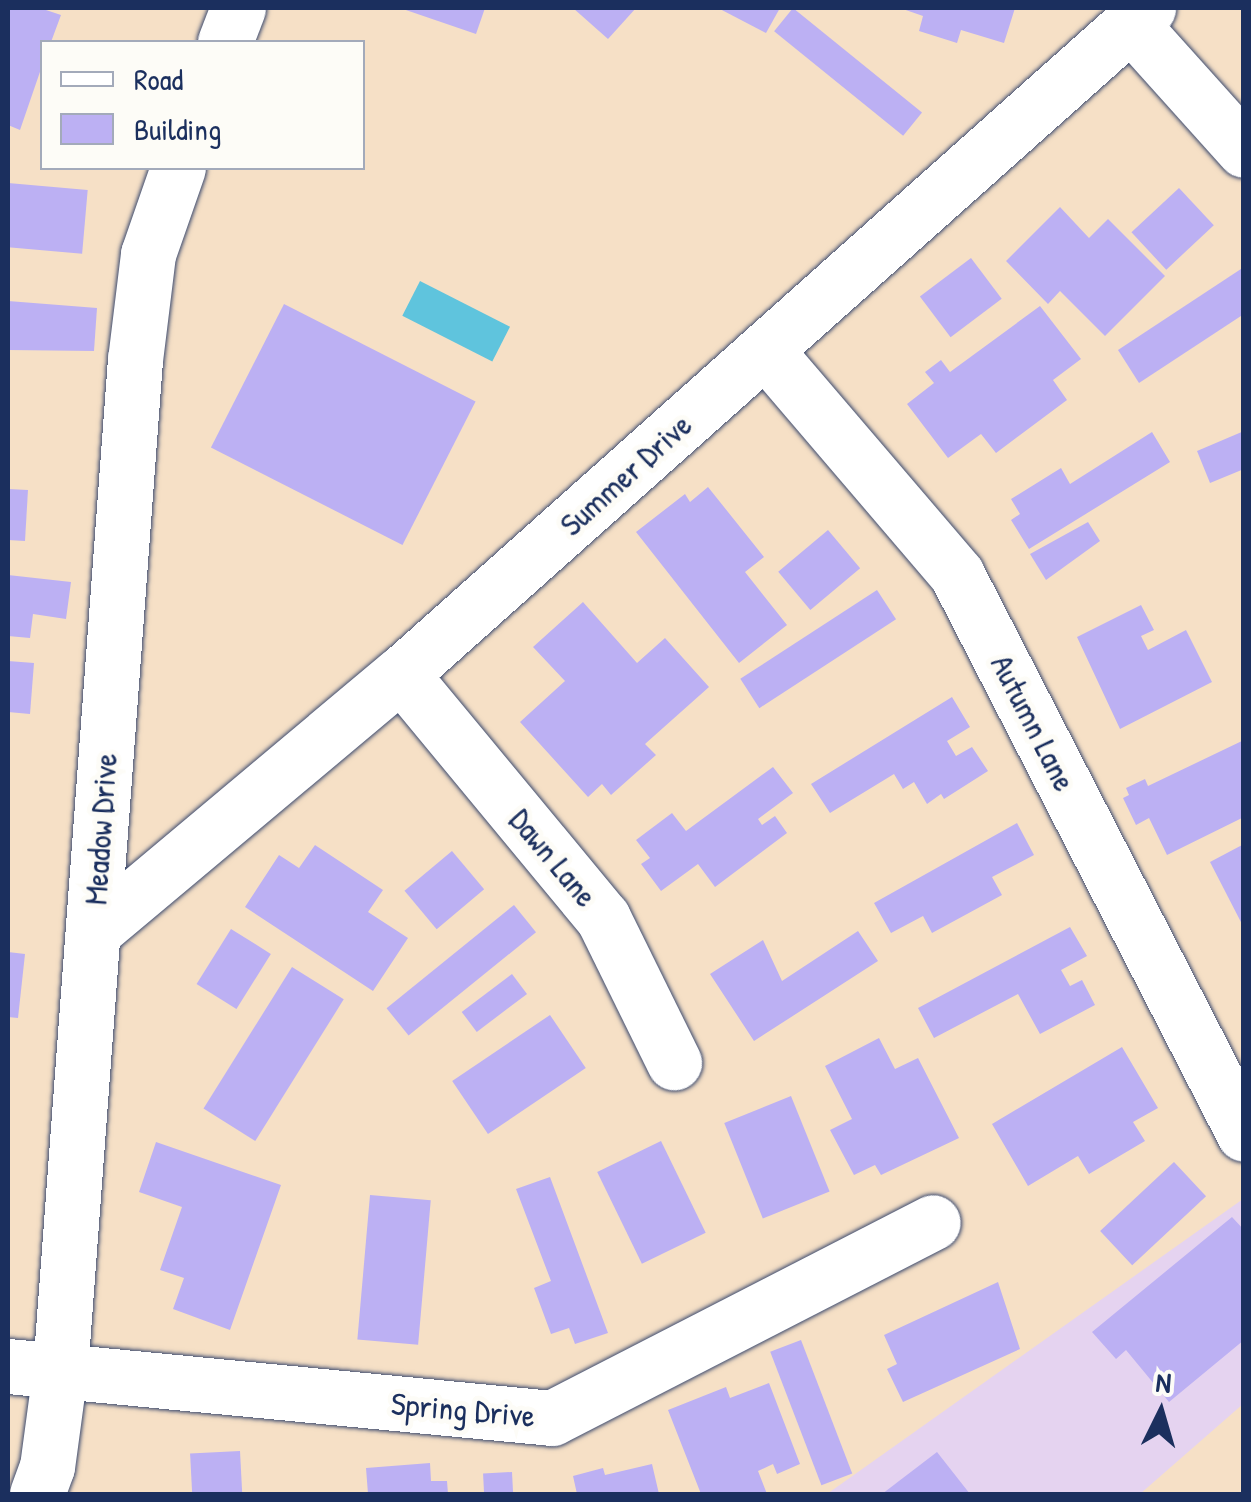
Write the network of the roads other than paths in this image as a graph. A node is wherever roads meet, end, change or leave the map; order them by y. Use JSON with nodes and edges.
{"nodes":[{"id":1,"x":238,"y":8,"type":"edge"},
{"id":2,"x":1140,"y":16,"type":"edge"},
{"id":3,"x":227,"y":40,"type":"edge"},
{"id":4,"x":1244,"y":150,"type":"edge"},
{"id":5,"x":177,"y":170,"type":"edge"},
{"id":6,"x":766,"y":351,"type":"junction"},
{"id":7,"x":401,"y":674,"type":"junction"},
{"id":8,"x":94,"y":932,"type":"junction"},
{"id":9,"x":674,"y":1062,"type":"dead end"},
{"id":10,"x":1244,"y":1134,"type":"edge"},
{"id":11,"x":933,"y":1222,"type":"dead end"},
{"id":12,"x":34,"y":1369,"type":"edge"},
{"id":13,"x":37,"y":1494,"type":"edge"}],
"edges":[{"from":1,"to":3,"type":"street"},
{"from":2,"to":4,"type":"street"},
{"from":2,"to":6,"type":"street","name":"Summer Drive"},
{"from":5,"to":8,"type":"street","name":"Meadow Drive"},
{"from":6,"to":7,"type":"street","name":"Summer Drive"},
{"from":6,"to":10,"type":"street","name":"Autumn Lane"},
{"from":7,"to":8,"type":"street","name":"Summer Drive"},
{"from":7,"to":9,"type":"street","name":"Dawn Lane"},
{"from":8,"to":12,"type":"street","name":"Meadow Drive"},
{"from":11,"to":12,"type":"street","name":"Spring Drive"},
{"from":12,"to":13,"type":"street","name":"Meadow Drive"}]}
